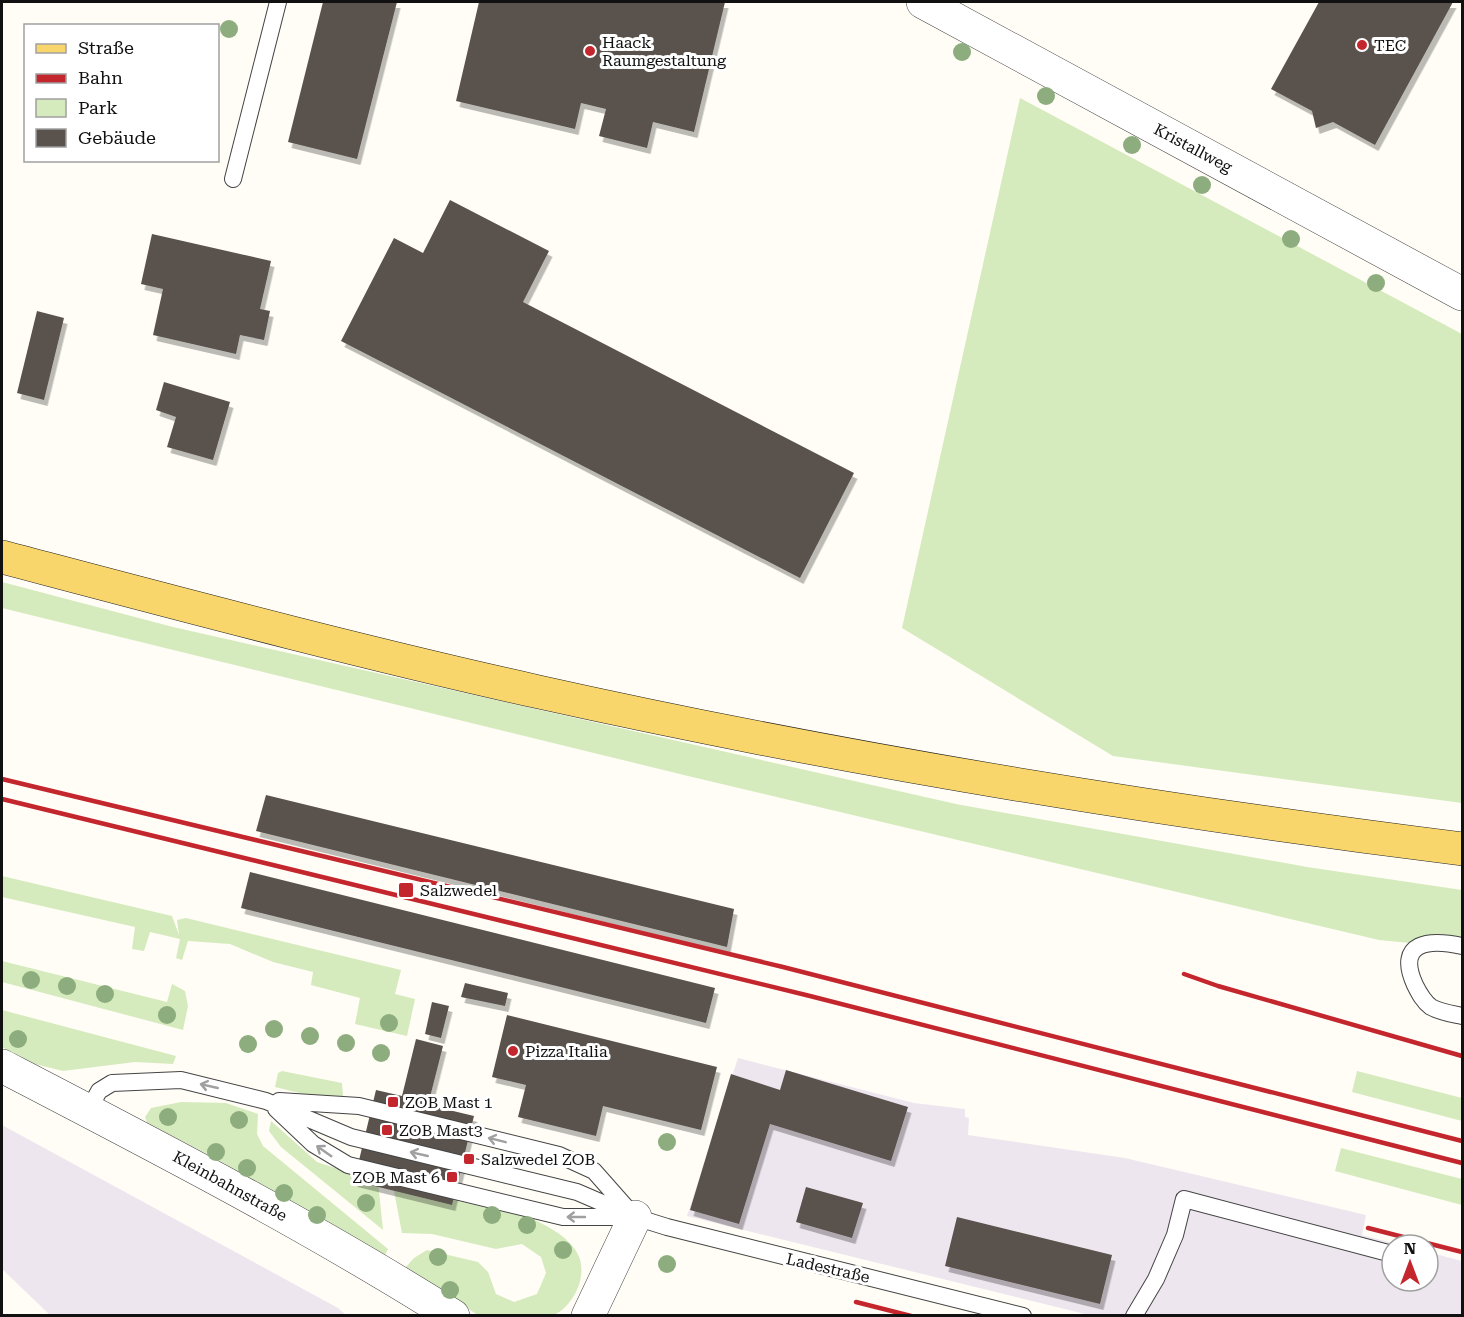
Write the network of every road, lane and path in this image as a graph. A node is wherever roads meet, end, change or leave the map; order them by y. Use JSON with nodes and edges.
{"nodes":[{"id":1,"x":278,"y":2,"type":"edge"},
{"id":2,"x":923,"y":2,"type":"edge"},
{"id":3,"x":233,"y":179,"type":"dead end"},
{"id":4,"x":1462,"y":294,"type":"edge"},
{"id":5,"x":2,"y":557,"type":"edge"},
{"id":6,"x":1462,"y":849,"type":"edge"},
{"id":7,"x":1462,"y":946,"type":"edge"},
{"id":8,"x":1462,"y":1016,"type":"edge"},
{"id":9,"x":2,"y":1066,"type":"edge"},
{"id":10,"x":266,"y":1101,"type":"junction"},
{"id":11,"x":88,"y":1111,"type":"junction"},
{"id":12,"x":634,"y":1217,"type":"junction"},
{"id":13,"x":1380,"y":1251,"type":"edge"},
{"id":14,"x":453,"y":1316,"type":"edge"},
{"id":15,"x":588,"y":1316,"type":"edge"},
{"id":16,"x":1023,"y":1316,"type":"edge"},
{"id":17,"x":1134,"y":1316,"type":"edge"}],
"edges":[{"from":1,"to":3,"type":"lane"},
{"from":2,"to":4,"type":"street","name":"Kristallweg"},
{"from":5,"to":6,"type":"main road"},
{"from":7,"to":8,"type":"lane"},
{"from":9,"to":11,"type":"street","name":"Kleinbahnstraße"},
{"from":10,"to":11,"type":"lane","one_way":true},
{"from":12,"to":10,"type":"lane","one_way":true},
{"from":12,"to":10,"type":"lane","one_way":true},
{"from":12,"to":10,"type":"lane","one_way":true},
{"from":11,"to":14,"type":"street","name":"Kleinbahnstraße"},
{"from":12,"to":15,"type":"street"},
{"from":12,"to":16,"type":"lane","name":"Ladestraße"},
{"from":13,"to":17,"type":"lane"}]}
